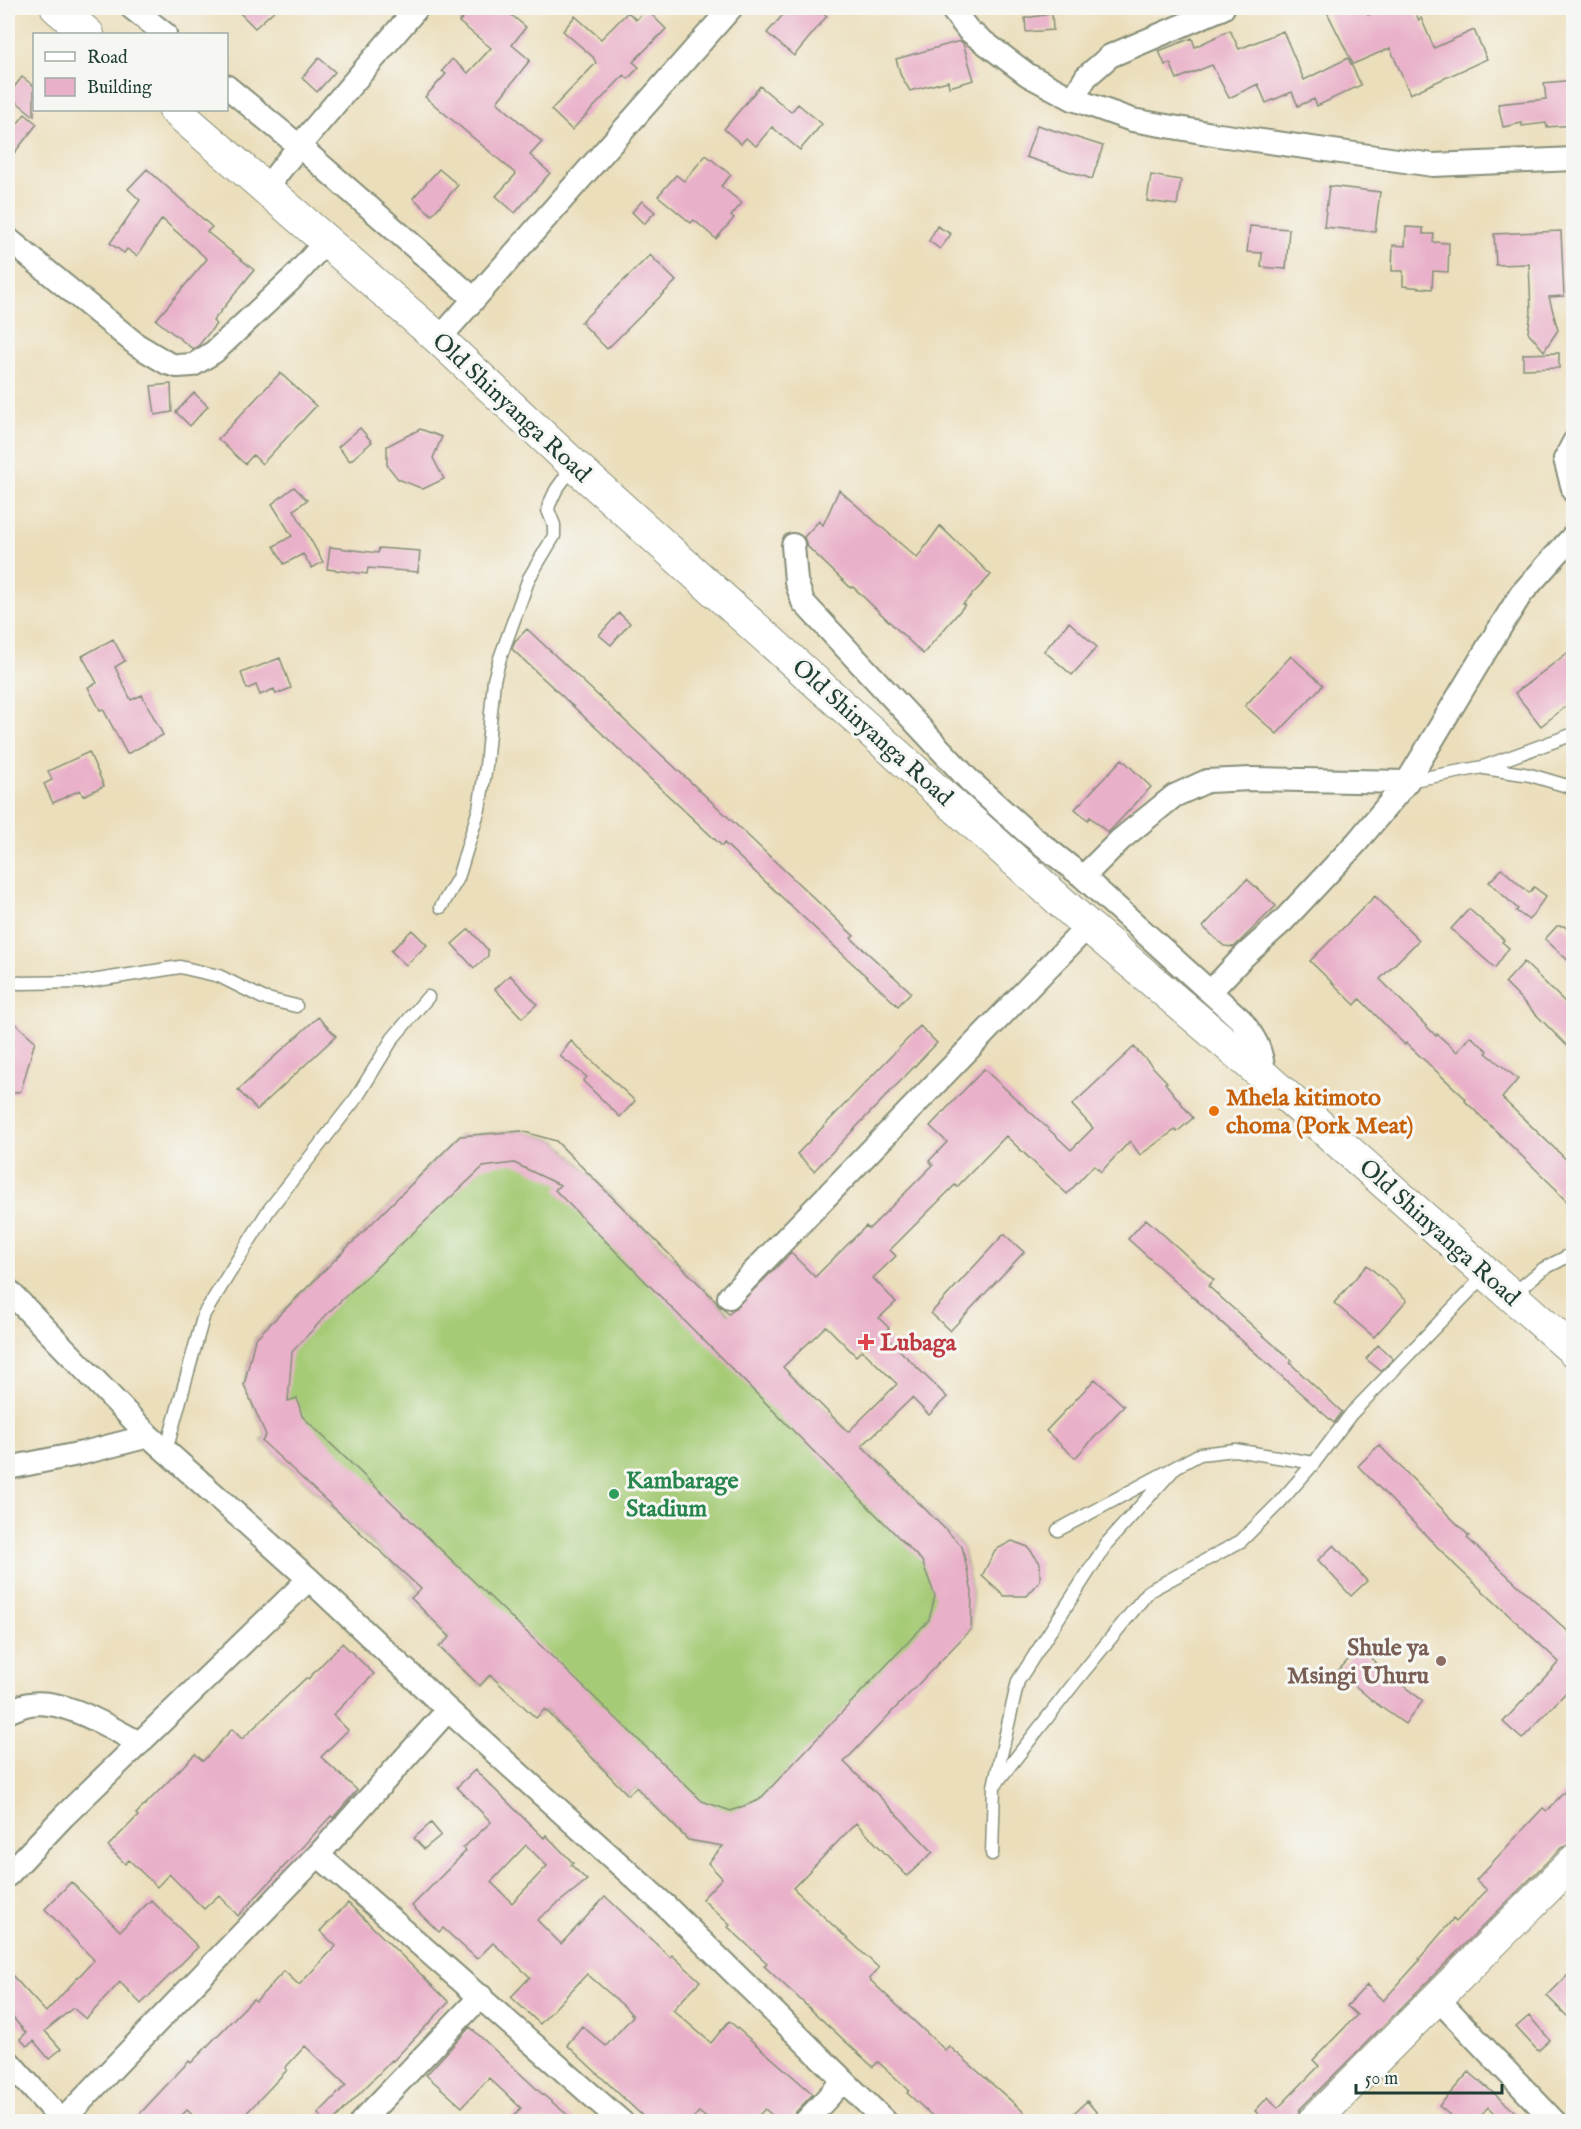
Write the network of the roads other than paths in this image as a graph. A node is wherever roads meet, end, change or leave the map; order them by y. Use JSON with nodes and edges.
{"nodes":[{"id":1,"x":57,"y":8,"type":"edge"},
{"id":2,"x":132,"y":8,"type":"edge"},
{"id":3,"x":417,"y":8,"type":"edge"},
{"id":4,"x":731,"y":8,"type":"edge"},
{"id":5,"x":951,"y":8,"type":"edge"},
{"id":6,"x":1223,"y":8,"type":"edge"},
{"id":7,"x":87,"y":33,"type":"edge"},
{"id":8,"x":164,"y":33,"type":"edge"},
{"id":9,"x":228,"y":88,"type":"edge"},
{"id":10,"x":1073,"y":99,"type":"junction"},
{"id":11,"x":176,"y":111,"type":"edge"},
{"id":12,"x":299,"y":146,"type":"junction"},
{"id":13,"x":1574,"y":159,"type":"edge"},
{"id":14,"x":266,"y":188,"type":"junction"},
{"id":15,"x":8,"y":239,"type":"edge"},
{"id":16,"x":326,"y":241,"type":"junction"},
{"id":17,"x":473,"y":298,"type":"junction"},
{"id":18,"x":439,"y":339,"type":"junction"},
{"id":19,"x":1574,"y":442,"type":"edge"},
{"id":20,"x":574,"y":465,"type":"junction"},
{"id":21,"x":1574,"y":492,"type":"edge"},
{"id":22,"x":1574,"y":536,"type":"edge"},
{"id":23,"x":793,"y":545,"type":"dead end"},
{"id":24,"x":1574,"y":734,"type":"edge"},
{"id":25,"x":1484,"y":767,"type":"junction"},
{"id":26,"x":1407,"y":782,"type":"junction"},
{"id":27,"x":1574,"y":788,"type":"edge"},
{"id":28,"x":1083,"y":877,"type":"junction"},
{"id":29,"x":441,"y":907,"type":"dead end"},
{"id":30,"x":1088,"y":926,"type":"junction"},
{"id":31,"x":8,"y":981,"type":"edge"},
{"id":32,"x":1210,"y":992,"type":"junction"},
{"id":33,"x":428,"y":998,"type":"dead end"},
{"id":34,"x":296,"y":1006,"type":"dead end"},
{"id":35,"x":1265,"y":1077,"type":"junction"},
{"id":36,"x":1574,"y":1253,"type":"edge"},
{"id":37,"x":1487,"y":1274,"type":"junction"},
{"id":38,"x":8,"y":1290,"type":"edge"},
{"id":39,"x":1512,"y":1295,"type":"junction"},
{"id":40,"x":729,"y":1297,"type":"dead end"},
{"id":41,"x":1574,"y":1351,"type":"edge"},
{"id":42,"x":157,"y":1444,"type":"junction"},
{"id":43,"x":1314,"y":1463,"type":"junction"},
{"id":44,"x":8,"y":1468,"type":"edge"},
{"id":45,"x":1175,"y":1468,"type":"junction"},
{"id":46,"x":1058,"y":1530,"type":"dead end"},
{"id":47,"x":309,"y":1579,"type":"junction"},
{"id":48,"x":448,"y":1710,"type":"junction"},
{"id":49,"x":8,"y":1712,"type":"edge"},
{"id":50,"x":140,"y":1743,"type":"junction"},
{"id":51,"x":994,"y":1786,"type":"junction"},
{"id":52,"x":992,"y":1854,"type":"dead end"},
{"id":53,"x":318,"y":1855,"type":"junction"},
{"id":54,"x":1574,"y":1861,"type":"edge"},
{"id":55,"x":8,"y":1875,"type":"edge"},
{"id":56,"x":481,"y":1996,"type":"junction"},
{"id":57,"x":1437,"y":1998,"type":"junction"},
{"id":58,"x":8,"y":2061,"type":"edge"},
{"id":59,"x":843,"y":2081,"type":"junction"},
{"id":60,"x":62,"y":2121,"type":"edge"},
{"id":61,"x":361,"y":2121,"type":"edge"},
{"id":62,"x":622,"y":2121,"type":"edge"},
{"id":63,"x":805,"y":2121,"type":"edge"},
{"id":64,"x":886,"y":2121,"type":"edge"},
{"id":65,"x":1313,"y":2121,"type":"edge"},
{"id":66,"x":1555,"y":2121,"type":"edge"}],
"edges":[{"from":1,"to":7,"type":"main road"},
{"from":2,"to":8,"type":"street"},
{"from":3,"to":12,"type":"street"},
{"from":4,"to":17,"type":"street"},
{"from":5,"to":10,"type":"street"},
{"from":6,"to":10,"type":"street"},
{"from":9,"to":12,"type":"street"},
{"from":10,"to":13,"type":"street"},
{"from":11,"to":14,"type":"main road","name":"Old Shinyanga Road"},
{"from":12,"to":14,"type":"street"},
{"from":12,"to":17,"type":"street"},
{"from":14,"to":16,"type":"main road","name":"Old Shinyanga Road"},
{"from":15,"to":16,"type":"street"},
{"from":16,"to":18,"type":"main road","name":"Old Shinyanga Road"},
{"from":17,"to":18,"type":"street"},
{"from":18,"to":20,"type":"main road","name":"Old Shinyanga Road"},
{"from":19,"to":21,"type":"street"},
{"from":20,"to":29,"type":"lane"},
{"from":20,"to":30,"type":"main road","name":"Old Shinyanga Road"},
{"from":22,"to":26,"type":"street"},
{"from":23,"to":28,"type":"street"},
{"from":24,"to":25,"type":"lane"},
{"from":25,"to":26,"type":"lane"},
{"from":25,"to":27,"type":"lane"},
{"from":26,"to":28,"type":"street"},
{"from":26,"to":32,"type":"street"},
{"from":28,"to":32,"type":"street"},
{"from":30,"to":35,"type":"main road","name":"Old Shinyanga Road"},
{"from":30,"to":40,"type":"street"},
{"from":31,"to":34,"type":"lane"},
{"from":32,"to":35,"type":"street"},
{"from":33,"to":42,"type":"lane"},
{"from":35,"to":37,"type":"main road","name":"Old Shinyanga Road"},
{"from":36,"to":39,"type":"lane"},
{"from":37,"to":39,"type":"main road","name":"Old Shinyanga Road"},
{"from":37,"to":43,"type":"lane"},
{"from":38,"to":42,"type":"street"},
{"from":39,"to":41,"type":"main road","name":"Old Shinyanga Road"},
{"from":42,"to":44,"type":"street"},
{"from":42,"to":47,"type":"street"},
{"from":43,"to":45,"type":"lane"},
{"from":43,"to":51,"type":"lane"},
{"from":45,"to":46,"type":"lane"},
{"from":45,"to":51,"type":"lane"},
{"from":47,"to":48,"type":"street"},
{"from":47,"to":50,"type":"street"},
{"from":48,"to":53,"type":"street"},
{"from":48,"to":59,"type":"street"},
{"from":49,"to":50,"type":"street"},
{"from":50,"to":55,"type":"street"},
{"from":51,"to":52,"type":"lane"},
{"from":53,"to":56,"type":"street"},
{"from":53,"to":60,"type":"street"},
{"from":54,"to":57,"type":"main road"},
{"from":56,"to":61,"type":"street"},
{"from":56,"to":62,"type":"street"},
{"from":57,"to":65,"type":"main road"},
{"from":57,"to":66,"type":"street"},
{"from":58,"to":60,"type":"street"},
{"from":59,"to":63,"type":"street"},
{"from":59,"to":64,"type":"street"}]}
